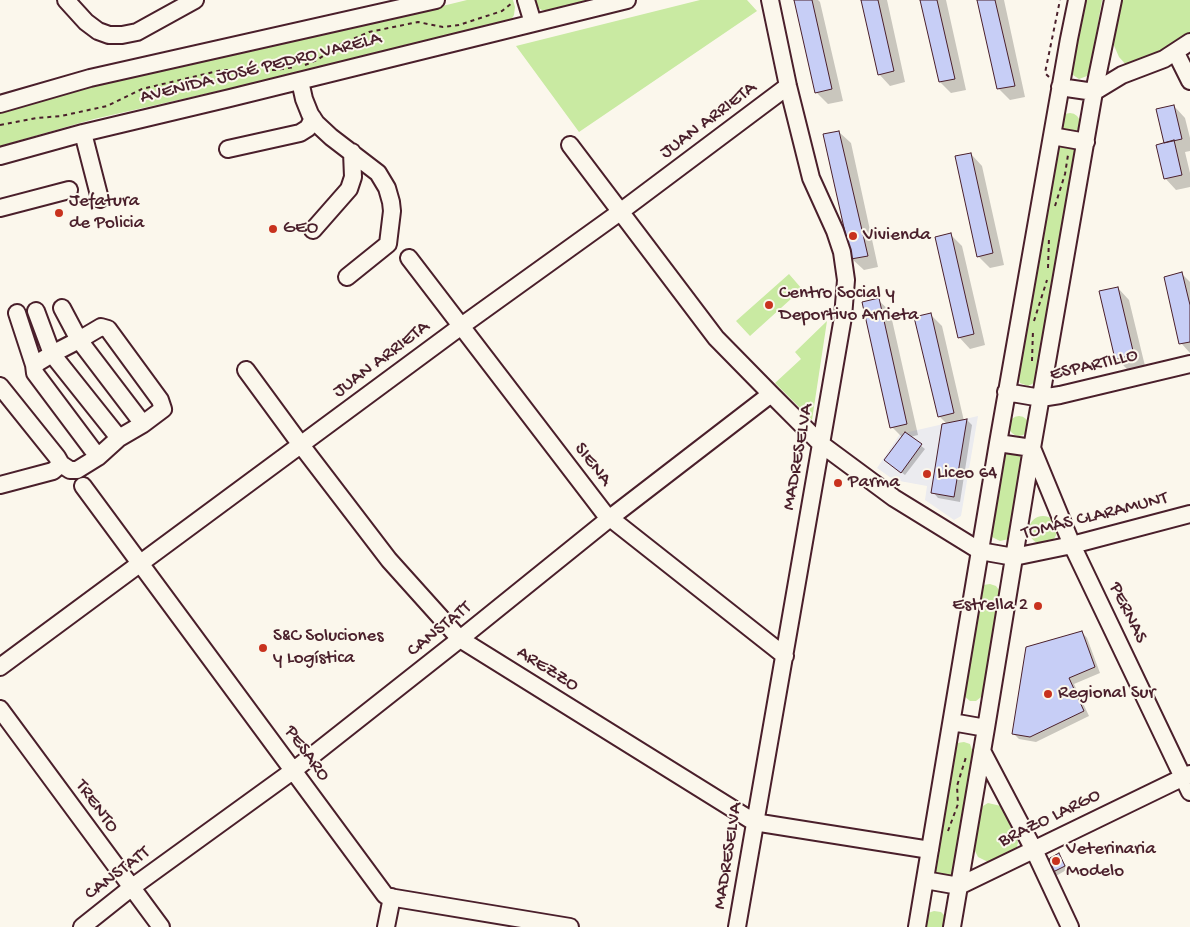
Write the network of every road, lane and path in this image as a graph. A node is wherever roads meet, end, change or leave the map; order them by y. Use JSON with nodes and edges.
{"nodes":[{"id":1,"x":66,"y":0,"type":"edge"},
{"id":2,"x":195,"y":0,"type":"edge"},
{"id":3,"x":436,"y":0,"type":"edge"},
{"id":4,"x":627,"y":0,"type":"edge"},
{"id":5,"x":770,"y":0,"type":"edge"},
{"id":6,"x":1060,"y":0,"type":"edge"},
{"id":7,"x":1077,"y":0,"type":"edge"},
{"id":8,"x":1113,"y":0,"type":"edge"},
{"id":9,"x":519,"y":1,"type":"edge"},
{"id":10,"x":533,"y":23,"type":"junction"},
{"id":11,"x":1190,"y":42,"type":"edge"},
{"id":12,"x":1176,"y":53,"type":"junction"},
{"id":13,"x":300,"y":81,"type":"junction"},
{"id":14,"x":1190,"y":81,"type":"edge"},
{"id":15,"x":788,"y":86,"type":"junction"},
{"id":16,"x":1060,"y":87,"type":"junction"},
{"id":17,"x":1094,"y":92,"type":"junction"},
{"id":18,"x":0,"y":104,"type":"edge"},
{"id":19,"x":314,"y":118,"type":"junction"},
{"id":20,"x":0,"y":125,"type":"edge"},
{"id":21,"x":83,"y":133,"type":"junction"},
{"id":22,"x":1052,"y":136,"type":"junction"},
{"id":23,"x":1086,"y":142,"type":"junction"},
{"id":24,"x":570,"y":145,"type":"dead end"},
{"id":25,"x":228,"y":149,"type":"dead end"},
{"id":26,"x":352,"y":152,"type":"junction"},
{"id":27,"x":0,"y":156,"type":"edge"},
{"id":28,"x":70,"y":190,"type":"dead end"},
{"id":29,"x":100,"y":199,"type":"dead end"},
{"id":30,"x":0,"y":208,"type":"edge"},
{"id":31,"x":620,"y":212,"type":"junction"},
{"id":32,"x":313,"y":230,"type":"dead end"},
{"id":33,"x":409,"y":258,"type":"dead end"},
{"id":34,"x":347,"y":277,"type":"dead end"},
{"id":35,"x":62,"y":308,"type":"dead end"},
{"id":36,"x":36,"y":311,"type":"dead end"},
{"id":37,"x":17,"y":313,"type":"dead end"},
{"id":38,"x":460,"y":327,"type":"junction"},
{"id":39,"x":79,"y":340,"type":"junction"},
{"id":40,"x":52,"y":354,"type":"junction"},
{"id":41,"x":34,"y":364,"type":"junction"},
{"id":42,"x":1190,"y":364,"type":"edge"},
{"id":43,"x":246,"y":370,"type":"dead end"},
{"id":44,"x":0,"y":386,"type":"edge"},
{"id":45,"x":1006,"y":392,"type":"junction"},
{"id":46,"x":771,"y":394,"type":"junction"},
{"id":47,"x":1041,"y":398,"type":"junction"},
{"id":48,"x":143,"y":424,"type":"junction"},
{"id":49,"x":119,"y":438,"type":"junction"},
{"id":50,"x":998,"y":442,"type":"junction"},
{"id":51,"x":821,"y":444,"type":"junction"},
{"id":52,"x":301,"y":445,"type":"junction"},
{"id":53,"x":1032,"y":448,"type":"junction"},
{"id":54,"x":98,"y":457,"type":"junction"},
{"id":55,"x":61,"y":464,"type":"junction"},
{"id":56,"x":0,"y":485,"type":"edge"},
{"id":57,"x":82,"y":486,"type":"dead end"},
{"id":58,"x":1190,"y":514,"type":"edge"},
{"id":59,"x":610,"y":518,"type":"junction"},
{"id":60,"x":1072,"y":545,"type":"junction"},
{"id":61,"x":980,"y":551,"type":"junction"},
{"id":62,"x":1014,"y":557,"type":"junction"},
{"id":63,"x":140,"y":564,"type":"junction"},
{"id":64,"x":460,"y":639,"type":"junction"},
{"id":65,"x":785,"y":656,"type":"junction"},
{"id":66,"x":0,"y":667,"type":"edge"},
{"id":67,"x":0,"y":710,"type":"edge"},
{"id":68,"x":952,"y":722,"type":"junction"},
{"id":69,"x":986,"y":728,"type":"junction"},
{"id":70,"x":982,"y":752,"type":"junction"},
{"id":71,"x":294,"y":770,"type":"junction"},
{"id":72,"x":1188,"y":781,"type":"edge"},
{"id":73,"x":754,"y":822,"type":"junction"},
{"id":74,"x":930,"y":850,"type":"junction"},
{"id":75,"x":1034,"y":850,"type":"junction"},
{"id":76,"x":925,"y":880,"type":"junction"},
{"id":77,"x":959,"y":886,"type":"junction"},
{"id":78,"x":131,"y":888,"type":"junction"},
{"id":79,"x":392,"y":897,"type":"junction"},
{"id":80,"x":82,"y":927,"type":"edge"},
{"id":81,"x":161,"y":927,"type":"edge"},
{"id":82,"x":386,"y":927,"type":"edge"},
{"id":83,"x":570,"y":927,"type":"edge"},
{"id":84,"x":737,"y":927,"type":"edge"},
{"id":85,"x":917,"y":927,"type":"edge"},
{"id":86,"x":952,"y":927,"type":"edge"},
{"id":87,"x":1070,"y":927,"type":"edge"}],
"edges":[{"from":1,"to":2,"type":"street"},
{"from":3,"to":18,"type":"street","name":"AVENIDA JOSÉ PEDRO VARELA"},
{"from":4,"to":10,"type":"street","name":"AVENIDA JOSÉ PEDRO VARELA"},
{"from":5,"to":15,"type":"street","name":"MADRESELVA"},
{"from":6,"to":16,"type":"path"},
{"from":7,"to":16,"type":"street"},
{"from":8,"to":17,"type":"street"},
{"from":9,"to":10,"type":"street"},
{"from":9,"to":20,"type":"path"},
{"from":10,"to":13,"type":"street","name":"AVENIDA JOSÉ PEDRO VARELA"},
{"from":11,"to":12,"type":"street"},
{"from":12,"to":14,"type":"street"},
{"from":12,"to":17,"type":"street"},
{"from":13,"to":19,"type":"street"},
{"from":13,"to":21,"type":"street","name":"AVENIDA JOSÉ PEDRO VARELA"},
{"from":15,"to":31,"type":"street","name":"JUAN ARRIETA"},
{"from":15,"to":51,"type":"street","name":"MADRESELVA"},
{"from":16,"to":17,"type":"street"},
{"from":16,"to":22,"type":"street"},
{"from":17,"to":23,"type":"street"},
{"from":19,"to":25,"type":"street"},
{"from":19,"to":26,"type":"street"},
{"from":21,"to":27,"type":"street","name":"AVENIDA JOSÉ PEDRO VARELA"},
{"from":21,"to":29,"type":"street"},
{"from":22,"to":23,"type":"street"},
{"from":22,"to":45,"type":"street"},
{"from":23,"to":47,"type":"street"},
{"from":24,"to":31,"type":"street"},
{"from":26,"to":32,"type":"street"},
{"from":26,"to":34,"type":"street"},
{"from":28,"to":30,"type":"street"},
{"from":31,"to":38,"type":"street","name":"JUAN ARRIETA"},
{"from":31,"to":46,"type":"street"},
{"from":33,"to":38,"type":"street","name":"SIENA"},
{"from":35,"to":39,"type":"street"},
{"from":36,"to":40,"type":"street"},
{"from":37,"to":41,"type":"street"},
{"from":38,"to":52,"type":"street","name":"JUAN ARRIETA"},
{"from":38,"to":59,"type":"street","name":"SIENA"},
{"from":39,"to":40,"type":"street"},
{"from":39,"to":48,"type":"street"},
{"from":39,"to":48,"type":"street"},
{"from":40,"to":41,"type":"street"},
{"from":40,"to":49,"type":"street"},
{"from":41,"to":54,"type":"street"},
{"from":42,"to":47,"type":"street","name":"ESPARTILLO"},
{"from":43,"to":52,"type":"street","name":"AREZZO"},
{"from":44,"to":55,"type":"street"},
{"from":45,"to":47,"type":"street","name":"ESPARTILLO"},
{"from":45,"to":50,"type":"street"},
{"from":46,"to":51,"type":"street"},
{"from":46,"to":59,"type":"street","name":"CANSTATT"},
{"from":47,"to":53,"type":"street"},
{"from":48,"to":49,"type":"street"},
{"from":49,"to":54,"type":"street"},
{"from":50,"to":53,"type":"street"},
{"from":50,"to":61,"type":"street"},
{"from":51,"to":61,"type":"street"},
{"from":51,"to":65,"type":"street","name":"MADRESELVA"},
{"from":52,"to":63,"type":"street","name":"JUAN ARRIETA"},
{"from":52,"to":64,"type":"street","name":"AREZZO"},
{"from":53,"to":60,"type":"street","name":"PERNAS"},
{"from":53,"to":62,"type":"street"},
{"from":54,"to":55,"type":"street"},
{"from":55,"to":56,"type":"street"},
{"from":57,"to":63,"type":"street","name":"PESARO"},
{"from":58,"to":60,"type":"street","name":"TOMÁS CLARAMUNT"},
{"from":59,"to":64,"type":"street","name":"CANSTATT"},
{"from":59,"to":65,"type":"street","name":"SIENA"},
{"from":60,"to":62,"type":"street","name":"TOMÁS CLARAMUNT"},
{"from":60,"to":72,"type":"street","name":"PERNAS"},
{"from":61,"to":62,"type":"street","name":"TOMÁS CLARAMUNT"},
{"from":61,"to":68,"type":"street"},
{"from":62,"to":69,"type":"street"},
{"from":63,"to":66,"type":"street","name":"JUAN ARRIETA"},
{"from":63,"to":71,"type":"street","name":"PESARO"},
{"from":64,"to":71,"type":"street","name":"CANSTATT"},
{"from":64,"to":73,"type":"street","name":"AREZZO"},
{"from":65,"to":73,"type":"street","name":"MADRESELVA"},
{"from":67,"to":78,"type":"street","name":"TRENTO"},
{"from":68,"to":69,"type":"street"},
{"from":68,"to":74,"type":"street"},
{"from":69,"to":70,"type":"street"},
{"from":70,"to":75,"type":"street"},
{"from":70,"to":77,"type":"street"},
{"from":71,"to":78,"type":"street","name":"CANSTATT"},
{"from":71,"to":79,"type":"street","name":"PESARO"},
{"from":72,"to":75,"type":"street","name":"BRAZO LARGO"},
{"from":73,"to":74,"type":"street","name":"AREZZO"},
{"from":73,"to":84,"type":"street","name":"MADRESELVA"},
{"from":74,"to":76,"type":"street"},
{"from":75,"to":77,"type":"street","name":"BRAZO LARGO"},
{"from":75,"to":87,"type":"street"},
{"from":76,"to":77,"type":"street"},
{"from":76,"to":85,"type":"street"},
{"from":77,"to":86,"type":"street"},
{"from":78,"to":80,"type":"street","name":"CANSTATT"},
{"from":78,"to":81,"type":"street","name":"TRENTO"},
{"from":79,"to":82,"type":"street"},
{"from":79,"to":83,"type":"street"}]}
